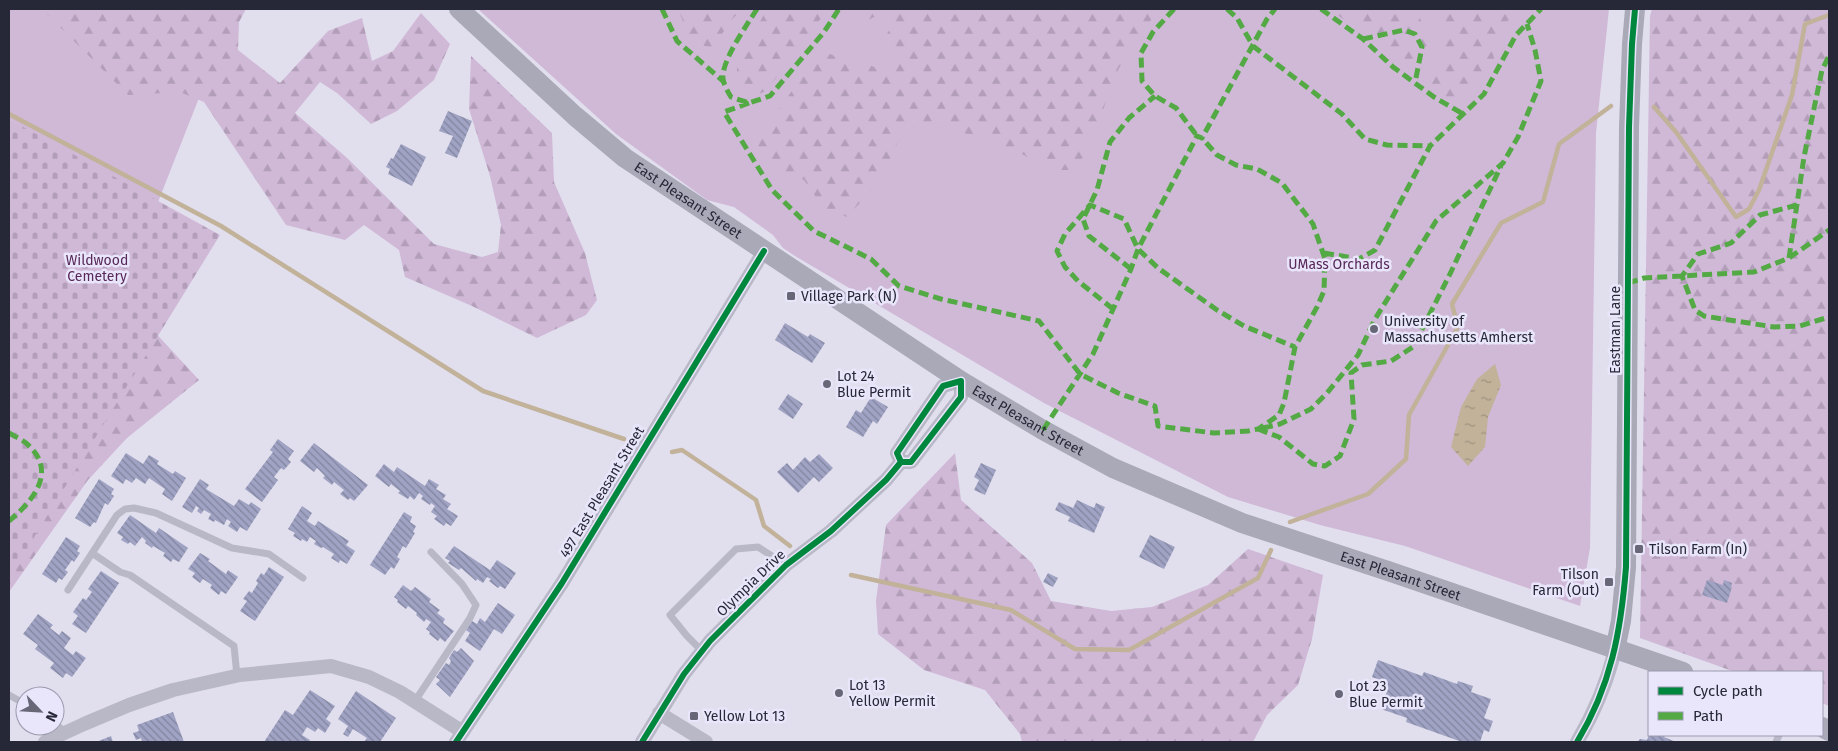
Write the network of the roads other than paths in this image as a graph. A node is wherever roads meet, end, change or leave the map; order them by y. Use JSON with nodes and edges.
{"nodes":[{"id":1,"x":458,"y":9,"type":"edge"},
{"id":2,"x":1635,"y":9,"type":"edge"},
{"id":3,"x":764,"y":251,"type":"junction"},
{"id":4,"x":961,"y":381,"type":"junction"},
{"id":5,"x":901,"y":462,"type":"junction"},
{"id":6,"x":431,"y":552,"type":"dead end"},
{"id":7,"x":92,"y":553,"type":"junction"},
{"id":8,"x":786,"y":565,"type":"junction"},
{"id":9,"x":303,"y":578,"type":"dead end"},
{"id":10,"x":68,"y":590,"type":"dead end"},
{"id":11,"x":701,"y":650,"type":"junction"},
{"id":12,"x":1615,"y":650,"type":"junction"},
{"id":13,"x":1680,"y":671,"type":"edge"},
{"id":14,"x":237,"y":676,"type":"junction"},
{"id":15,"x":415,"y":701,"type":"junction"},
{"id":16,"x":659,"y":713,"type":"junction"},
{"id":17,"x":65,"y":726,"type":"edge"},
{"id":18,"x":459,"y":737,"type":"edge"},
{"id":19,"x":642,"y":742,"type":"edge"},
{"id":20,"x":706,"y":742,"type":"edge"},
{"id":21,"x":1577,"y":742,"type":"edge"}],
"edges":[{"from":1,"to":3,"type":"main road","name":"East Pleasant Street"},
{"from":2,"to":12,"type":"main road","name":"Eastman Lane"},
{"from":3,"to":4,"type":"main road","name":"East Pleasant Street"},
{"from":3,"to":18,"type":"street","name":"497 East Pleasant Street"},
{"from":4,"to":5,"type":"street","name":"Olympia Drive"},
{"from":4,"to":5,"type":"street","name":"Olympia Drive"},
{"from":4,"to":12,"type":"main road","name":"East Pleasant Street"},
{"from":5,"to":8,"type":"street","name":"Olympia Drive"},
{"from":6,"to":15,"type":"lane"},
{"from":7,"to":9,"type":"lane"},
{"from":7,"to":10,"type":"lane"},
{"from":7,"to":14,"type":"lane"},
{"from":8,"to":11,"type":"street","name":"Olympia Drive"},
{"from":8,"to":11,"type":"lane"},
{"from":11,"to":16,"type":"street","name":"Olympia Drive"},
{"from":12,"to":13,"type":"main road","name":"East Pleasant Street"},
{"from":12,"to":21,"type":"street"},
{"from":14,"to":15,"type":"street","name":"497 East Pleasant Street"},
{"from":14,"to":17,"type":"street","name":"497 East Pleasant Street"},
{"from":15,"to":18,"type":"street","name":"497 East Pleasant Street"},
{"from":16,"to":19,"type":"street","name":"Olympia Drive"},
{"from":16,"to":20,"type":"street"}]}
